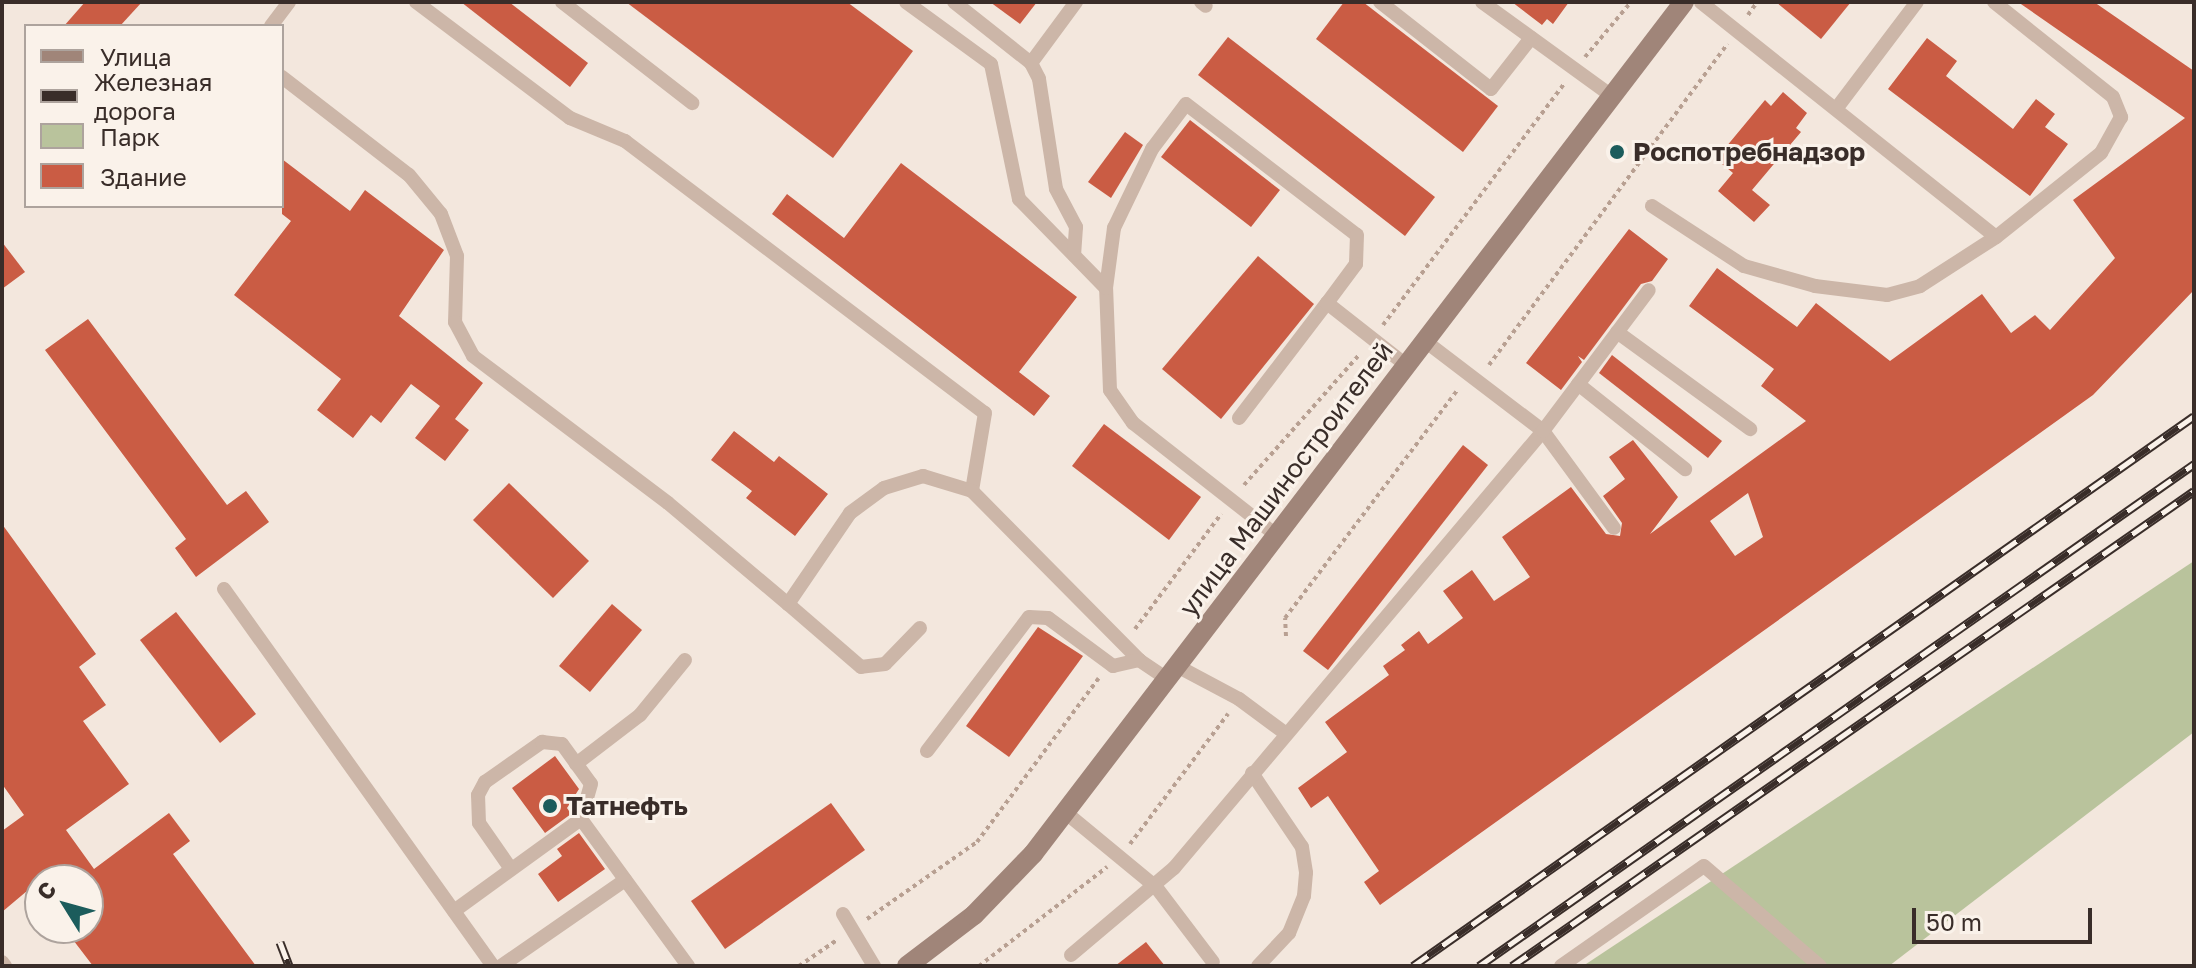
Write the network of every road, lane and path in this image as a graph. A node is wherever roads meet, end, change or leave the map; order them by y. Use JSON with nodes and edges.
{"nodes":[{"id":1,"x":289,"y":2,"type":"edge"},
{"id":2,"x":416,"y":2,"type":"edge"},
{"id":3,"x":562,"y":2,"type":"edge"},
{"id":4,"x":906,"y":2,"type":"edge"},
{"id":5,"x":954,"y":2,"type":"edge"},
{"id":6,"x":1076,"y":2,"type":"edge"},
{"id":7,"x":1380,"y":2,"type":"edge"},
{"id":8,"x":1482,"y":2,"type":"edge"},
{"id":9,"x":1631,"y":2,"type":"edge"},
{"id":10,"x":1684,"y":2,"type":"edge"},
{"id":11,"x":1701,"y":2,"type":"edge"},
{"id":12,"x":1757,"y":2,"type":"edge"},
{"id":13,"x":1917,"y":2,"type":"edge"},
{"id":14,"x":1994,"y":2,"type":"edge"},
{"id":15,"x":272,"y":24,"type":"edge"},
{"id":16,"x":1737,"y":30,"type":"junction"},
{"id":17,"x":1531,"y":38,"type":"junction"},
{"id":18,"x":1031,"y":63,"type":"junction"},
{"id":19,"x":1575,"y":70,"type":"junction"},
{"id":20,"x":284,"y":79,"type":"edge"},
{"id":21,"x":1612,"y":96,"type":"junction"},
{"id":22,"x":692,"y":103,"type":"dead end"},
{"id":23,"x":1836,"y":109,"type":"junction"},
{"id":24,"x":1652,"y":206,"type":"dead end"},
{"id":25,"x":1996,"y":237,"type":"junction"},
{"id":26,"x":1074,"y":255,"type":"junction"},
{"id":27,"x":1106,"y":288,"type":"junction"},
{"id":28,"x":1649,"y":290,"type":"dead end"},
{"id":29,"x":1327,"y":303,"type":"junction"},
{"id":30,"x":1617,"y":332,"type":"junction"},
{"id":31,"x":1373,"y":339,"type":"junction"},
{"id":32,"x":1425,"y":341,"type":"junction"},
{"id":33,"x":1406,"y":365,"type":"junction"},
{"id":34,"x":1477,"y":380,"type":"junction"},
{"id":35,"x":1578,"y":384,"type":"junction"},
{"id":36,"x":1239,"y":418,"type":"dead end"},
{"id":37,"x":1750,"y":429,"type":"dead end"},
{"id":38,"x":1543,"y":431,"type":"junction"},
{"id":39,"x":1685,"y":469,"type":"dead end"},
{"id":40,"x":972,"y":491,"type":"junction"},
{"id":41,"x":1231,"y":500,"type":"junction"},
{"id":42,"x":1614,"y":528,"type":"dead end"},
{"id":43,"x":1276,"y":535,"type":"junction"},
{"id":44,"x":224,"y":589,"type":"dead end"},
{"id":45,"x":788,"y":604,"type":"junction"},
{"id":46,"x":920,"y":628,"type":"dead end"},
{"id":47,"x":1286,"y":636,"type":"dead end"},
{"id":48,"x":1124,"y":644,"type":"junction"},
{"id":49,"x":685,"y":660,"type":"dead end"},
{"id":50,"x":1139,"y":660,"type":"junction"},
{"id":51,"x":1109,"y":664,"type":"junction"},
{"id":52,"x":1172,"y":673,"type":"junction"},
{"id":53,"x":1285,"y":733,"type":"junction"},
{"id":54,"x":927,"y":751,"type":"dead end"},
{"id":55,"x":576,"y":764,"type":"junction"},
{"id":56,"x":1252,"y":773,"type":"junction"},
{"id":57,"x":1065,"y":812,"type":"junction"},
{"id":58,"x":581,"y":819,"type":"junction"},
{"id":59,"x":511,"y":869,"type":"junction"},
{"id":60,"x":625,"y":880,"type":"junction"},
{"id":61,"x":1156,"y":887,"type":"junction"},
{"id":62,"x":454,"y":911,"type":"junction"},
{"id":63,"x":843,"y":914,"type":"dead end"},
{"id":64,"x":852,"y":929,"type":"junction"},
{"id":65,"x":1071,"y":955,"type":"dead end"},
{"id":66,"x":921,"y":962,"type":"edge"},
{"id":67,"x":1213,"y":962,"type":"dead end"},
{"id":68,"x":493,"y":966,"type":"edge"},
{"id":69,"x":501,"y":966,"type":"edge"},
{"id":70,"x":688,"y":966,"type":"edge"},
{"id":71,"x":799,"y":966,"type":"edge"},
{"id":72,"x":874,"y":966,"type":"edge"},
{"id":73,"x":1258,"y":966,"type":"edge"},
{"id":74,"x":1561,"y":966,"type":"edge"},
{"id":75,"x":1820,"y":966,"type":"edge"}],
"edges":[{"from":1,"to":15,"type":"lane"},
{"from":2,"to":40,"type":"lane"},
{"from":3,"to":22,"type":"lane"},
{"from":4,"to":26,"type":"lane"},
{"from":5,"to":18,"type":"lane"},
{"from":6,"to":18,"type":"lane"},
{"from":7,"to":17,"type":"lane"},
{"from":8,"to":17,"type":"lane"},
{"from":9,"to":19,"type":"path"},
{"from":10,"to":21,"type":"main road","name":"улица Машиностроителей"},
{"from":11,"to":16,"type":"lane"},
{"from":12,"to":16,"type":"path"},
{"from":13,"to":23,"type":"lane"},
{"from":14,"to":25,"type":"lane"},
{"from":16,"to":23,"type":"lane"},
{"from":16,"to":34,"type":"path"},
{"from":17,"to":19,"type":"lane"},
{"from":18,"to":26,"type":"lane"},
{"from":19,"to":21,"type":"lane"},
{"from":19,"to":31,"type":"path"},
{"from":20,"to":45,"type":"lane"},
{"from":21,"to":32,"type":"main road","name":"улица Машиностроителей"},
{"from":23,"to":25,"type":"lane"},
{"from":24,"to":25,"type":"lane"},
{"from":26,"to":27,"type":"lane"},
{"from":27,"to":29,"type":"lane"},
{"from":27,"to":41,"type":"lane"},
{"from":28,"to":30,"type":"lane"},
{"from":29,"to":31,"type":"lane"},
{"from":29,"to":36,"type":"lane"},
{"from":30,"to":35,"type":"lane"},
{"from":30,"to":37,"type":"lane"},
{"from":31,"to":33,"type":"lane"},
{"from":31,"to":41,"type":"path"},
{"from":32,"to":33,"type":"main road","name":"улица Машиностроителей"},
{"from":32,"to":34,"type":"lane"},
{"from":33,"to":43,"type":"main road","name":"улица Машиностроителей"},
{"from":34,"to":38,"type":"lane"},
{"from":34,"to":47,"type":"path"},
{"from":35,"to":38,"type":"lane"},
{"from":35,"to":39,"type":"lane"},
{"from":38,"to":42,"type":"lane"},
{"from":38,"to":53,"type":"lane"},
{"from":40,"to":45,"type":"lane"},
{"from":40,"to":48,"type":"lane"},
{"from":41,"to":43,"type":"lane"},
{"from":41,"to":48,"type":"path"},
{"from":43,"to":52,"type":"main road","name":"улица Машиностроителей"},
{"from":44,"to":62,"type":"lane"},
{"from":45,"to":46,"type":"lane"},
{"from":48,"to":50,"type":"lane"},
{"from":49,"to":55,"type":"lane"},
{"from":50,"to":51,"type":"lane"},
{"from":50,"to":52,"type":"lane"},
{"from":51,"to":54,"type":"lane"},
{"from":51,"to":64,"type":"path"},
{"from":52,"to":53,"type":"lane"},
{"from":52,"to":57,"type":"main road","name":"улица Машиностроителей"},
{"from":53,"to":56,"type":"lane"},
{"from":55,"to":58,"type":"lane"},
{"from":55,"to":59,"type":"lane"},
{"from":56,"to":61,"type":"lane"},
{"from":56,"to":73,"type":"lane"},
{"from":57,"to":61,"type":"lane"},
{"from":57,"to":66,"type":"main road","name":"улица Машиностроителей"},
{"from":58,"to":59,"type":"lane"},
{"from":58,"to":60,"type":"lane"},
{"from":59,"to":62,"type":"lane"},
{"from":60,"to":69,"type":"lane"},
{"from":60,"to":70,"type":"lane"},
{"from":61,"to":65,"type":"lane"},
{"from":61,"to":67,"type":"lane"},
{"from":62,"to":68,"type":"lane"},
{"from":63,"to":64,"type":"lane"},
{"from":64,"to":71,"type":"path"},
{"from":64,"to":72,"type":"lane"},
{"from":74,"to":75,"type":"lane"}]}
